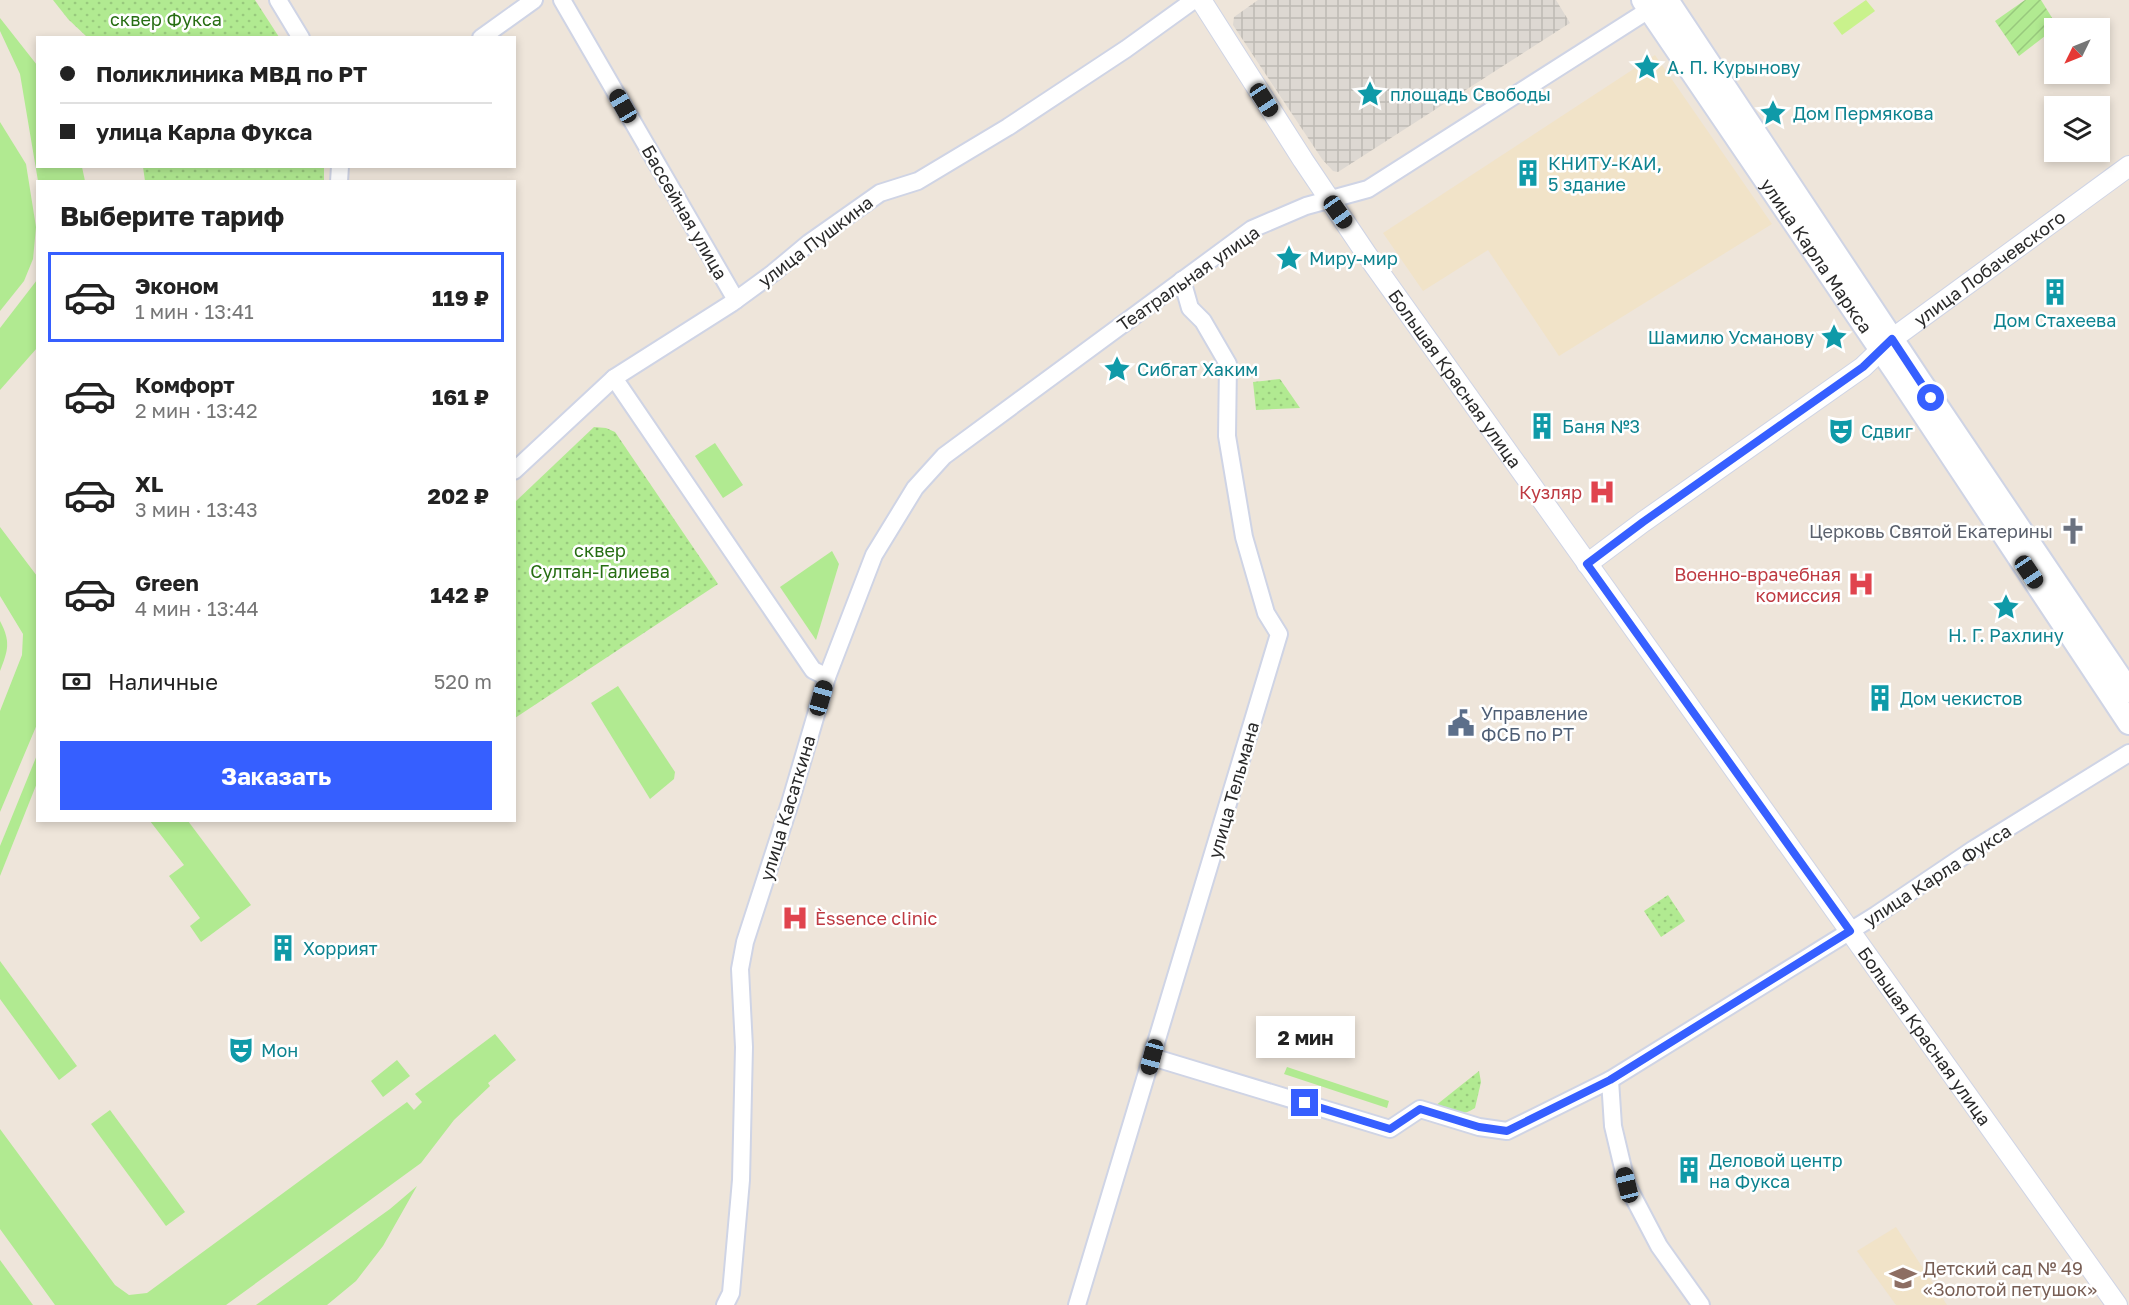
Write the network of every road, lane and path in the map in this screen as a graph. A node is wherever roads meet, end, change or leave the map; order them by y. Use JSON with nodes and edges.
{"nodes":[{"id":1,"x":278,"y":0,"type":"edge"},
{"id":2,"x":534,"y":0,"type":"edge"},
{"id":3,"x":562,"y":0,"type":"edge"},
{"id":4,"x":1194,"y":0,"type":"edge"},
{"id":5,"x":1201,"y":0,"type":"edge"},
{"id":6,"x":1656,"y":3,"type":"edge"},
{"id":7,"x":300,"y":36,"type":"edge"},
{"id":8,"x":484,"y":36,"type":"edge"},
{"id":9,"x":2129,"y":166,"type":"edge"},
{"id":10,"x":1329,"y":200,"type":"junction"},
{"id":11,"x":1182,"y":280,"type":"junction"},
{"id":12,"x":736,"y":300,"type":"junction"},
{"id":13,"x":1887,"y":345,"type":"junction"},
{"id":14,"x":614,"y":378,"type":"junction"},
{"id":15,"x":516,"y":469,"type":"edge"},
{"id":16,"x":1587,"y":564,"type":"junction"},
{"id":17,"x":827,"y":677,"type":"junction"},
{"id":18,"x":2129,"y":691,"type":"edge"},
{"id":19,"x":2129,"y":723,"type":"edge"},
{"id":20,"x":2129,"y":753,"type":"edge"},
{"id":21,"x":1850,"y":931,"type":"junction"},
{"id":22,"x":1152,"y":1057,"type":"junction"},
{"id":23,"x":1610,"y":1080,"type":"junction"},
{"id":24,"x":726,"y":1305,"type":"edge"},
{"id":25,"x":1077,"y":1305,"type":"edge"},
{"id":26,"x":1701,"y":1305,"type":"edge"},
{"id":27,"x":2117,"y":1305,"type":"edge"}],
"edges":[{"from":1,"to":7,"type":"street"},
{"from":2,"to":8,"type":"street"},
{"from":3,"to":12,"type":"street","name":"Бассейная улица"},
{"from":4,"to":12,"type":"street","name":"улица Пушкина"},
{"from":5,"to":10,"type":"street","name":"Большая Красная улица"},
{"from":6,"to":10,"type":"street","name":"Театральная улица"},
{"from":6,"to":13,"type":"main road","name":"улица Карла Маркса"},
{"from":9,"to":13,"type":"street","name":"улица Лобачевского"},
{"from":10,"to":11,"type":"street","name":"Театральная улица"},
{"from":10,"to":16,"type":"street","name":"Большая Красная улица"},
{"from":11,"to":17,"type":"street","name":"Театральная улица"},
{"from":11,"to":22,"type":"street","name":"улица Тельмана"},
{"from":12,"to":14,"type":"street","name":"улица Пушкина"},
{"from":13,"to":16,"type":"street","name":"улица Лобачевского"},
{"from":13,"to":18,"type":"main road","name":"улица Карла Маркса"},
{"from":13,"to":19,"type":"main road","name":"улица Карла Маркса"},
{"from":14,"to":15,"type":"street","name":"улица Пушкина"},
{"from":14,"to":17,"type":"street"},
{"from":16,"to":21,"type":"street","name":"Большая Красная улица"},
{"from":17,"to":24,"type":"street","name":"улица Касаткина"},
{"from":20,"to":21,"type":"street","name":"улица Карла Фукса"},
{"from":21,"to":23,"type":"street","name":"улица Карла Фукса"},
{"from":21,"to":27,"type":"street","name":"Большая Красная улица"},
{"from":22,"to":23,"type":"street","name":"улица Карла Фукса"},
{"from":22,"to":25,"type":"street","name":"улица Тельмана"},
{"from":23,"to":26,"type":"street"}]}
